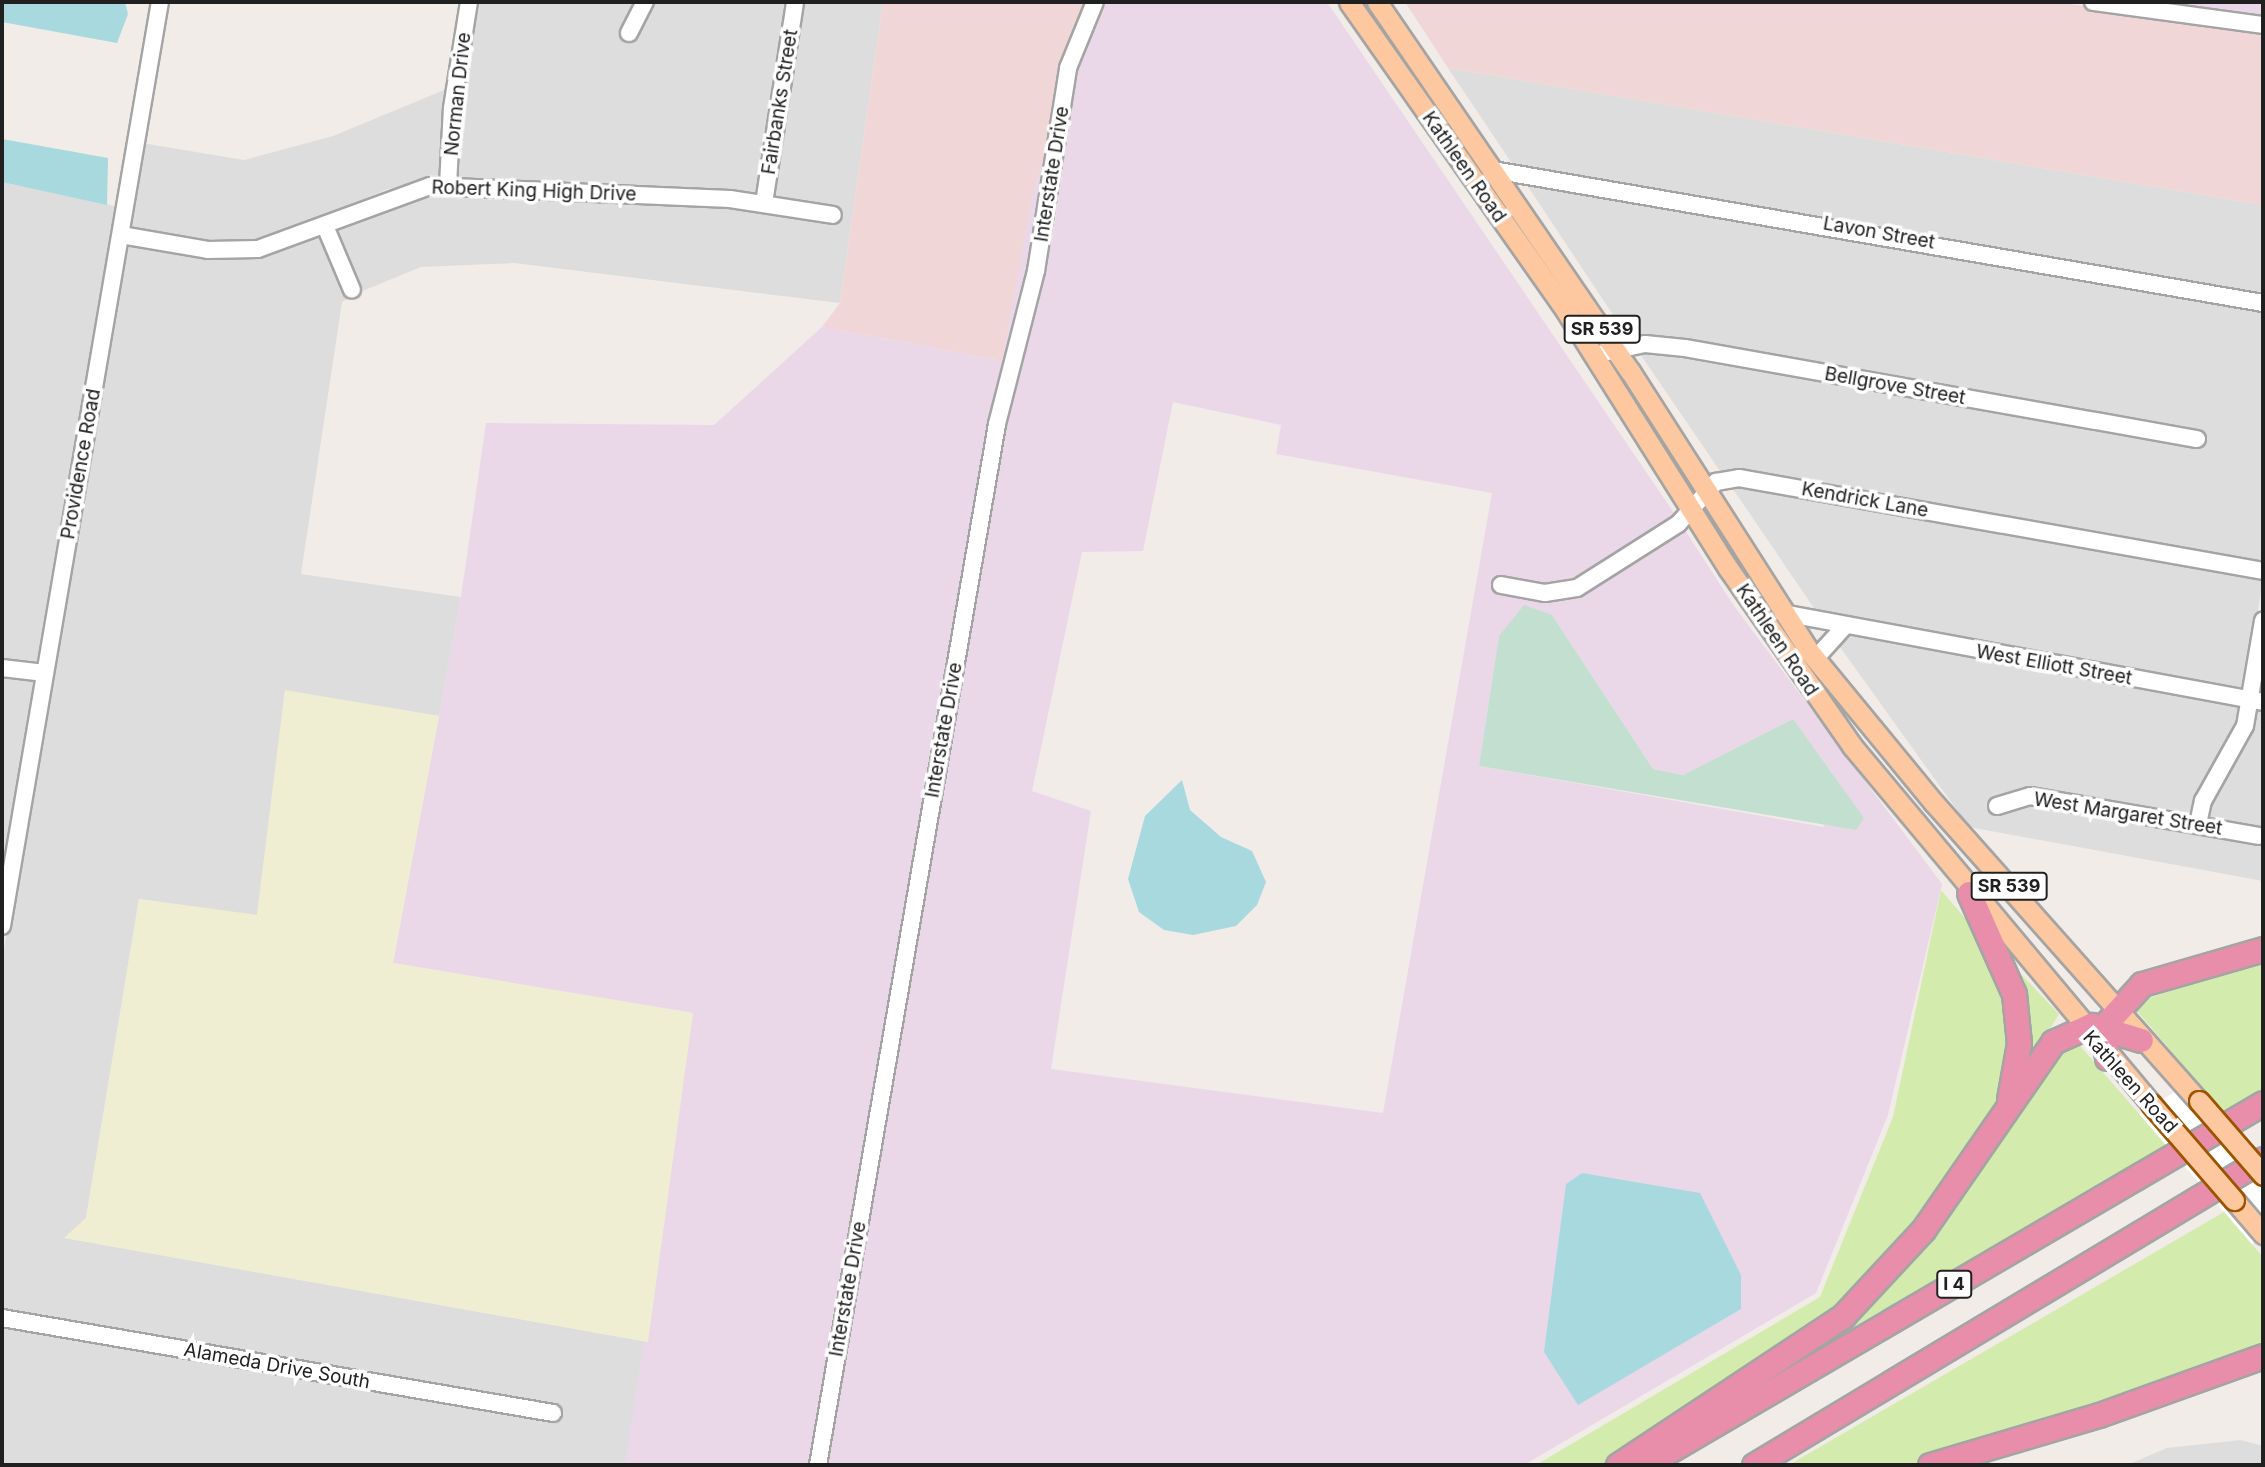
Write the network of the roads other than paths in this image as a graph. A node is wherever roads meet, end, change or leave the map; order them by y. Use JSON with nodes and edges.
{"nodes":[{"id":1,"x":160,"y":2,"type":"edge"},
{"id":2,"x":469,"y":2,"type":"edge"},
{"id":3,"x":645,"y":2,"type":"edge"},
{"id":4,"x":795,"y":2,"type":"edge"},
{"id":5,"x":1095,"y":2,"type":"edge"},
{"id":6,"x":1349,"y":2,"type":"edge"},
{"id":7,"x":1377,"y":2,"type":"edge"},
{"id":8,"x":2093,"y":2,"type":"edge"},
{"id":9,"x":2263,"y":24,"type":"edge"},
{"id":10,"x":629,"y":33,"type":"dead end"},
{"id":11,"x":1493,"y":170,"type":"junction"},
{"id":12,"x":449,"y":186,"type":"junction"},
{"id":13,"x":764,"y":203,"type":"junction"},
{"id":14,"x":833,"y":215,"type":"dead end"},
{"id":15,"x":325,"y":226,"type":"junction"},
{"id":16,"x":121,"y":235,"type":"junction"},
{"id":17,"x":352,"y":290,"type":"dead end"},
{"id":18,"x":2263,"y":303,"type":"edge"},
{"id":19,"x":1614,"y":348,"type":"junction"},
{"id":20,"x":1594,"y":355,"type":"junction"},
{"id":21,"x":2197,"y":439,"type":"dead end"},
{"id":22,"x":1706,"y":492,"type":"junction"},
{"id":23,"x":1693,"y":507,"type":"junction"},
{"id":24,"x":2263,"y":571,"type":"edge"},
{"id":25,"x":1501,"y":585,"type":"dead end"},
{"id":26,"x":1783,"y":613,"type":"junction"},
{"id":27,"x":2263,"y":621,"type":"edge"},
{"id":28,"x":1844,"y":626,"type":"junction"},
{"id":29,"x":1815,"y":659,"type":"junction"},
{"id":30,"x":2,"y":668,"type":"edge"},
{"id":31,"x":45,"y":673,"type":"junction"},
{"id":32,"x":2256,"y":701,"type":"edge"},
{"id":33,"x":1997,"y":806,"type":"dead end"},
{"id":34,"x":2198,"y":824,"type":"junction"},
{"id":35,"x":2259,"y":836,"type":"dead end"},
{"id":36,"x":1969,"y":893,"type":"junction"},
{"id":37,"x":2,"y":926,"type":"edge"},
{"id":38,"x":2263,"y":948,"type":"edge"},
{"id":39,"x":2115,"y":1007,"type":"junction"},
{"id":40,"x":2092,"y":1027,"type":"junction"},
{"id":41,"x":2141,"y":1040,"type":"junction"},
{"id":42,"x":2107,"y":1058,"type":"joint"},
{"id":43,"x":2263,"y":1103,"type":"edge"},
{"id":44,"x":2001,"y":1121,"type":"junction"},
{"id":45,"x":2263,"y":1159,"type":"edge"},
{"id":46,"x":2263,"y":1175,"type":"edge"},
{"id":47,"x":2263,"y":1234,"type":"edge"},
{"id":48,"x":2,"y":1318,"type":"edge"},
{"id":49,"x":2263,"y":1356,"type":"edge"},
{"id":50,"x":553,"y":1413,"type":"dead end"},
{"id":51,"x":818,"y":1465,"type":"edge"},
{"id":52,"x":1618,"y":1465,"type":"edge"},
{"id":53,"x":1645,"y":1465,"type":"edge"},
{"id":54,"x":1754,"y":1465,"type":"edge"},
{"id":55,"x":1930,"y":1465,"type":"edge"}],
"edges":[{"from":1,"to":16,"type":"street","name":"Providence Road"},
{"from":2,"to":12,"type":"street","name":"Norman Drive"},
{"from":3,"to":10,"type":"street"},
{"from":4,"to":13,"type":"street","name":"Fairbanks Street"},
{"from":5,"to":51,"type":"street","name":"Interstate Drive"},
{"from":6,"to":20,"type":"main road","name":"Kathleen Road","number":"SR 539"},
{"from":7,"to":11,"type":"main road","name":"Kathleen Road","number":"SR 539"},
{"from":8,"to":9,"type":"street"},
{"from":11,"to":18,"type":"street","name":"Lavon Street"},
{"from":11,"to":19,"type":"main road","name":"Kathleen Road","number":"SR 539"},
{"from":12,"to":13,"type":"street","name":"Robert King High Drive"},
{"from":12,"to":15,"type":"street","name":"Robert King High Drive"},
{"from":13,"to":14,"type":"street","name":"Robert King High Drive"},
{"from":15,"to":16,"type":"street","name":"Robert King High Drive"},
{"from":15,"to":17,"type":"street"},
{"from":16,"to":31,"type":"street","name":"Providence Road"},
{"from":19,"to":20,"type":"street","name":"Bellgrove Street"},
{"from":19,"to":21,"type":"street","name":"Bellgrove Street"},
{"from":19,"to":22,"type":"main road","name":"Kathleen Road","number":"SR 539"},
{"from":20,"to":23,"type":"main road","name":"Kathleen Road","number":"SR 539"},
{"from":22,"to":23,"type":"street","name":"Kendrick Lane"},
{"from":22,"to":24,"type":"street","name":"Kendrick Lane"},
{"from":22,"to":26,"type":"main road","name":"Kathleen Road","number":"SR 539"},
{"from":23,"to":25,"type":"street","name":"Kendrick Lane"},
{"from":23,"to":36,"type":"main road","name":"Kathleen Road","number":"SR 539"},
{"from":26,"to":28,"type":"street","name":"West Elliott Street"},
{"from":26,"to":29,"type":"main road","name":"Kathleen Road","number":"SR 539"},
{"from":27,"to":32,"type":"street"},
{"from":28,"to":29,"type":"street"},
{"from":28,"to":32,"type":"street","name":"West Elliott Street"},
{"from":29,"to":39,"type":"main road","name":"Kathleen Road","number":"SR 539"},
{"from":30,"to":31,"type":"street"},
{"from":31,"to":37,"type":"street","name":"Providence Road"},
{"from":32,"to":34,"type":"street"},
{"from":33,"to":34,"type":"street","name":"West Margaret Street"},
{"from":34,"to":35,"type":"street","name":"West Margaret Street"},
{"from":36,"to":40,"type":"main road","name":"Kathleen Road","number":"SR 539"},
{"from":36,"to":44,"type":"highway"},
{"from":38,"to":39,"type":"highway"},
{"from":39,"to":40,"type":"highway"},
{"from":39,"to":41,"type":"main road","name":"Kathleen Road","number":"SR 539"},
{"from":40,"to":41,"type":"highway"},
{"from":40,"to":42,"type":"highway"},
{"from":40,"to":44,"type":"highway"},
{"from":41,"to":46,"type":"main road","name":"Kathleen Road","number":"SR 539","bridge":true},
{"from":42,"to":47,"type":"main road","name":"Kathleen Road","bridge":true},
{"from":43,"to":53,"type":"highway","number":"I 4"},
{"from":44,"to":52,"type":"highway"},
{"from":45,"to":54,"type":"highway"},
{"from":48,"to":50,"type":"street","name":"Alameda Drive South"},
{"from":49,"to":55,"type":"highway"}]}
